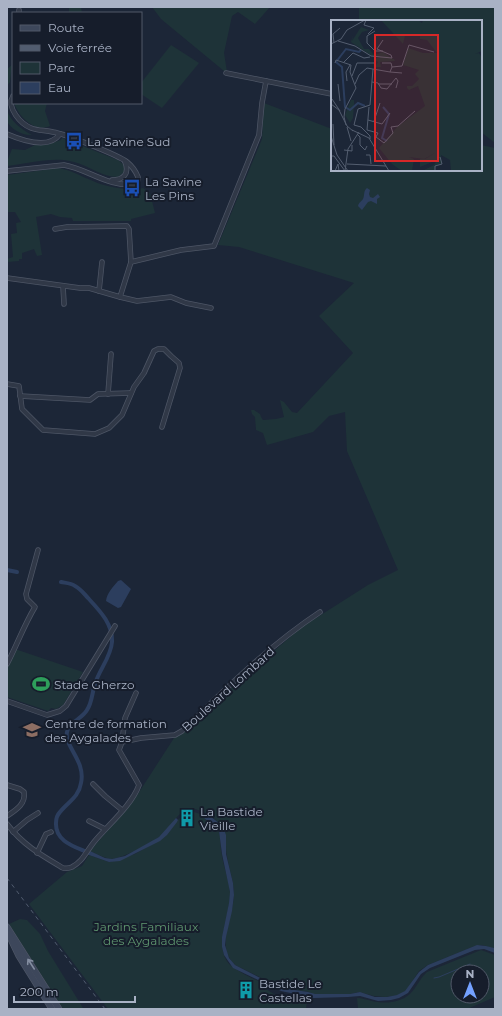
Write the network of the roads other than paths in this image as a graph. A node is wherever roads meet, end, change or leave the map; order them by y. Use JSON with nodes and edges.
{"nodes":[{"id":1,"x":226,"y":73,"type":"dead end"},
{"id":2,"x":266,"y":81,"type":"junction"},
{"id":3,"x":331,"y":94,"type":"edge"},
{"id":4,"x":12,"y":104,"type":"edge"},
{"id":5,"x":7,"y":134,"type":"edge"},
{"id":6,"x":60,"y":134,"type":"junction"},
{"id":7,"x":124,"y":160,"type":"junction"},
{"id":8,"x":7,"y":171,"type":"edge"},
{"id":9,"x":107,"y":180,"type":"junction"},
{"id":10,"x":55,"y":229,"type":"dead end"},
{"id":11,"x":102,"y":262,"type":"dead end"},
{"id":12,"x":131,"y":262,"type":"junction"},
{"id":13,"x":7,"y":278,"type":"edge"},
{"id":14,"x":63,"y":286,"type":"junction"},
{"id":15,"x":99,"y":291,"type":"junction"},
{"id":16,"x":120,"y":297,"type":"junction"},
{"id":17,"x":64,"y":304,"type":"dead end"},
{"id":18,"x":211,"y":308,"type":"dead end"},
{"id":19,"x":111,"y":354,"type":"dead end"},
{"id":20,"x":7,"y":384,"type":"edge"},
{"id":21,"x":131,"y":393,"type":"junction"},
{"id":22,"x":108,"y":394,"type":"junction"},
{"id":23,"x":20,"y":396,"type":"junction"},
{"id":24,"x":162,"y":427,"type":"dead end"},
{"id":25,"x":38,"y":550,"type":"dead end"},
{"id":26,"x":320,"y":612,"type":"dead end"},
{"id":27,"x":115,"y":626,"type":"dead end"},
{"id":28,"x":7,"y":664,"type":"edge"},
{"id":29,"x":136,"y":693,"type":"dead end"},
{"id":30,"x":7,"y":700,"type":"edge"},
{"id":31,"x":122,"y":742,"type":"junction"},
{"id":32,"x":7,"y":784,"type":"edge"},
{"id":33,"x":93,"y":784,"type":"dead end"},
{"id":34,"x":122,"y":810,"type":"junction"},
{"id":35,"x":38,"y":814,"type":"dead end"},
{"id":36,"x":7,"y":816,"type":"edge"},
{"id":37,"x":89,"y":821,"type":"dead end"},
{"id":38,"x":7,"y":824,"type":"edge"},
{"id":39,"x":105,"y":829,"type":"junction"},
{"id":40,"x":13,"y":832,"type":"junction"},
{"id":41,"x":51,"y":832,"type":"dead end"},
{"id":42,"x":37,"y":853,"type":"junction"},
{"id":43,"x":7,"y":929,"type":"edge"},
{"id":44,"x":10,"y":941,"type":"edge"},
{"id":45,"x":52,"y":1009,"type":"edge"},
{"id":46,"x":59,"y":1009,"type":"edge"}],
"edges":[{"from":1,"to":2,"type":"street"},
{"from":2,"to":3,"type":"street"},
{"from":2,"to":12,"type":"street"},
{"from":4,"to":6,"type":"street"},
{"from":5,"to":6,"type":"street"},
{"from":6,"to":7,"type":"street"},
{"from":7,"to":9,"type":"street"},
{"from":7,"to":9,"type":"street"},
{"from":8,"to":9,"type":"street"},
{"from":10,"to":12,"type":"street"},
{"from":11,"to":15,"type":"street"},
{"from":12,"to":16,"type":"street"},
{"from":13,"to":14,"type":"street"},
{"from":14,"to":15,"type":"street"},
{"from":14,"to":17,"type":"street"},
{"from":15,"to":16,"type":"street"},
{"from":16,"to":18,"type":"street"},
{"from":19,"to":22,"type":"street"},
{"from":20,"to":23,"type":"street"},
{"from":21,"to":22,"type":"street"},
{"from":21,"to":23,"type":"street"},
{"from":21,"to":24,"type":"street"},
{"from":22,"to":23,"type":"street"},
{"from":25,"to":28,"type":"street"},
{"from":26,"to":31,"type":"street","name":"Boulevard Lombard"},
{"from":27,"to":30,"type":"street"},
{"from":29,"to":31,"type":"street"},
{"from":31,"to":34,"type":"street"},
{"from":32,"to":36,"type":"street"},
{"from":33,"to":34,"type":"street"},
{"from":34,"to":39,"type":"street"},
{"from":35,"to":40,"type":"street"},
{"from":37,"to":39,"type":"street"},
{"from":38,"to":40,"type":"street"},
{"from":39,"to":42,"type":"street"},
{"from":40,"to":42,"type":"street"},
{"from":41,"to":42,"type":"street"},
{"from":43,"to":44,"type":"main road"},
{"from":46,"to":43,"type":"main road","one_way":true},
{"from":44,"to":45,"type":"main road"}]}
